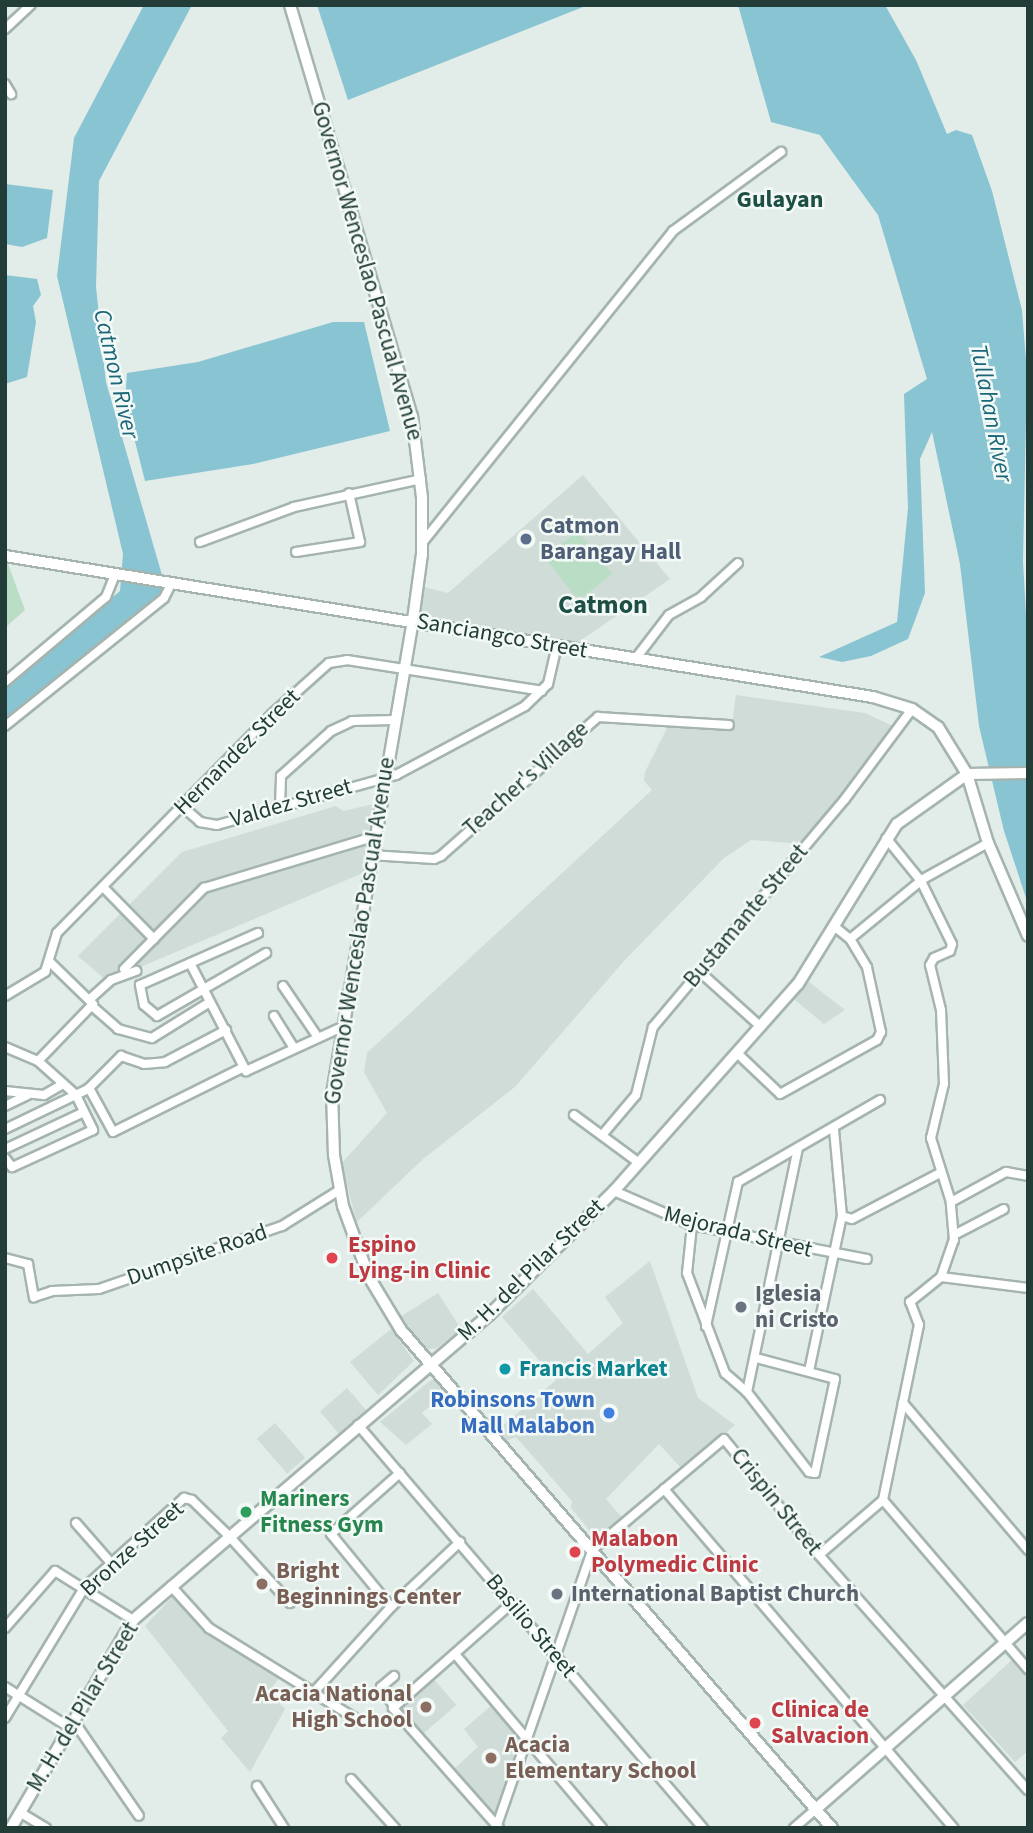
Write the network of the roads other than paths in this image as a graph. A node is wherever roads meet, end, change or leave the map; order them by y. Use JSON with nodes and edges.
{"nodes":[{"id":1,"x":31,"y":5,"type":"edge"},
{"id":2,"x":290,"y":5,"type":"edge"},
{"id":3,"x":5,"y":29,"type":"edge"},
{"id":4,"x":5,"y":84,"type":"edge"},
{"id":5,"x":11,"y":94,"type":"dead end"},
{"id":6,"x":781,"y":152,"type":"dead end"},
{"id":7,"x":421,"y":479,"type":"junction"},
{"id":8,"x":349,"y":493,"type":"junction"},
{"id":9,"x":200,"y":542,"type":"dead end"},
{"id":10,"x":423,"y":542,"type":"junction"},
{"id":11,"x":296,"y":552,"type":"dead end"},
{"id":12,"x":5,"y":555,"type":"edge"},
{"id":13,"x":738,"y":563,"type":"dead end"},
{"id":14,"x":118,"y":575,"type":"junction"},
{"id":15,"x":166,"y":583,"type":"junction"},
{"id":16,"x":413,"y":620,"type":"junction"},
{"id":17,"x":557,"y":645,"type":"junction"},
{"id":18,"x":636,"y":658,"type":"junction"},
{"id":19,"x":405,"y":668,"type":"junction"},
{"id":20,"x":5,"y":682,"type":"edge"},
{"id":21,"x":542,"y":691,"type":"junction"},
{"id":22,"x":912,"y":709,"type":"junction"},
{"id":23,"x":394,"y":720,"type":"junction"},
{"id":24,"x":729,"y":725,"type":"dead end"},
{"id":25,"x":5,"y":726,"type":"edge"},
{"id":26,"x":1028,"y":773,"type":"edge"},
{"id":27,"x":967,"y":774,"type":"junction"},
{"id":28,"x":384,"y":779,"type":"junction"},
{"id":29,"x":280,"y":806,"type":"junction"},
{"id":30,"x":183,"y":807,"type":"junction"},
{"id":31,"x":373,"y":837,"type":"junction"},
{"id":32,"x":886,"y":838,"type":"junction"},
{"id":33,"x":988,"y":843,"type":"junction"},
{"id":34,"x":370,"y":855,"type":"junction"},
{"id":35,"x":921,"y":881,"type":"junction"},
{"id":36,"x":103,"y":887,"type":"junction"},
{"id":37,"x":835,"y":927,"type":"junction"},
{"id":38,"x":258,"y":933,"type":"dead end"},
{"id":39,"x":1028,"y":936,"type":"edge"},
{"id":40,"x":154,"y":939,"type":"junction"},
{"id":41,"x":850,"y":939,"type":"junction"},
{"id":42,"x":267,"y":953,"type":"dead end"},
{"id":43,"x":51,"y":963,"type":"junction"},
{"id":44,"x":190,"y":963,"type":"junction"},
{"id":45,"x":124,"y":969,"type":"dead end"},
{"id":46,"x":136,"y":971,"type":"dead end"},
{"id":47,"x":699,"y":972,"type":"junction"},
{"id":48,"x":284,"y":986,"type":"dead end"},
{"id":49,"x":203,"y":988,"type":"junction"},
{"id":50,"x":5,"y":996,"type":"edge"},
{"id":51,"x":91,"y":1002,"type":"junction"},
{"id":52,"x":210,"y":1002,"type":"junction"},
{"id":53,"x":274,"y":1016,"type":"dead end"},
{"id":54,"x":342,"y":1027,"type":"junction"},
{"id":55,"x":761,"y":1027,"type":"junction"},
{"id":56,"x":226,"y":1030,"type":"junction"},
{"id":57,"x":317,"y":1036,"type":"junction"},
{"id":58,"x":5,"y":1047,"type":"edge"},
{"id":59,"x":293,"y":1047,"type":"junction"},
{"id":60,"x":737,"y":1053,"type":"junction"},
{"id":61,"x":38,"y":1061,"type":"junction"},
{"id":62,"x":244,"y":1067,"type":"junction"},
{"id":63,"x":63,"y":1084,"type":"junction"},
{"id":64,"x":89,"y":1088,"type":"junction"},
{"id":65,"x":5,"y":1091,"type":"edge"},
{"id":66,"x":31,"y":1094,"type":"junction"},
{"id":67,"x":76,"y":1095,"type":"junction"},
{"id":68,"x":880,"y":1100,"type":"dead end"},
{"id":69,"x":5,"y":1106,"type":"edge"},
{"id":70,"x":84,"y":1112,"type":"junction"},
{"id":71,"x":574,"y":1115,"type":"dead end"},
{"id":72,"x":5,"y":1129,"type":"edge"},
{"id":73,"x":834,"y":1129,"type":"junction"},
{"id":74,"x":603,"y":1134,"type":"junction"},
{"id":75,"x":5,"y":1149,"type":"edge"},
{"id":76,"x":798,"y":1149,"type":"junction"},
{"id":77,"x":5,"y":1158,"type":"edge"},
{"id":78,"x":639,"y":1163,"type":"junction"},
{"id":79,"x":940,"y":1173,"type":"junction"},
{"id":80,"x":1028,"y":1175,"type":"edge"},
{"id":81,"x":338,"y":1191,"type":"junction"},
{"id":82,"x":614,"y":1191,"type":"junction"},
{"id":83,"x":951,"y":1202,"type":"junction"},
{"id":84,"x":1004,"y":1209,"type":"dead end"},
{"id":85,"x":842,"y":1216,"type":"junction"},
{"id":86,"x":692,"y":1225,"type":"junction"},
{"id":87,"x":726,"y":1233,"type":"junction"},
{"id":88,"x":954,"y":1235,"type":"junction"},
{"id":89,"x":779,"y":1243,"type":"junction"},
{"id":90,"x":833,"y":1255,"type":"junction"},
{"id":91,"x":5,"y":1258,"type":"edge"},
{"id":92,"x":867,"y":1259,"type":"dead end"},
{"id":93,"x":941,"y":1277,"type":"junction"},
{"id":94,"x":1028,"y":1288,"type":"edge"},
{"id":95,"x":706,"y":1326,"type":"junction"},
{"id":96,"x":756,"y":1358,"type":"junction"},
{"id":97,"x":430,"y":1364,"type":"junction"},
{"id":98,"x":809,"y":1371,"type":"junction"},
{"id":99,"x":747,"y":1392,"type":"junction"},
{"id":100,"x":903,"y":1403,"type":"junction"},
{"id":101,"x":358,"y":1425,"type":"junction"},
{"id":102,"x":400,"y":1474,"type":"junction"},
{"id":103,"x":664,"y":1489,"type":"junction"},
{"id":104,"x":883,"y":1500,"type":"junction"},
{"id":105,"x":76,"y":1523,"type":"dead end"},
{"id":106,"x":228,"y":1535,"type":"junction"},
{"id":107,"x":460,"y":1542,"type":"junction"},
{"id":108,"x":592,"y":1550,"type":"junction"},
{"id":109,"x":1028,"y":1550,"type":"edge"},
{"id":110,"x":819,"y":1555,"type":"junction"},
{"id":111,"x":111,"y":1563,"type":"junction"},
{"id":112,"x":171,"y":1586,"type":"junction"},
{"id":113,"x":84,"y":1588,"type":"junction"},
{"id":114,"x":290,"y":1603,"type":"dead end"},
{"id":115,"x":512,"y":1603,"type":"junction"},
{"id":116,"x":391,"y":1607,"type":"junction"},
{"id":117,"x":133,"y":1620,"type":"junction"},
{"id":118,"x":1028,"y":1623,"type":"edge"},
{"id":119,"x":6,"y":1625,"type":"edge"},
{"id":120,"x":1004,"y":1643,"type":"junction"},
{"id":121,"x":555,"y":1653,"type":"junction"},
{"id":122,"x":455,"y":1654,"type":"junction"},
{"id":123,"x":1028,"y":1669,"type":"edge"},
{"id":124,"x":394,"y":1676,"type":"dead end"},
{"id":125,"x":5,"y":1687,"type":"edge"},
{"id":126,"x":314,"y":1692,"type":"junction"},
{"id":127,"x":19,"y":1696,"type":"junction"},
{"id":128,"x":942,"y":1696,"type":"junction"},
{"id":129,"x":393,"y":1707,"type":"junction"},
{"id":130,"x":5,"y":1718,"type":"edge"},
{"id":131,"x":363,"y":1723,"type":"dead end"},
{"id":132,"x":71,"y":1724,"type":"junction"},
{"id":133,"x":526,"y":1740,"type":"junction"},
{"id":134,"x":884,"y":1748,"type":"junction"},
{"id":135,"x":351,"y":1779,"type":"dead end"},
{"id":136,"x":257,"y":1786,"type":"dead end"},
{"id":137,"x":1028,"y":1790,"type":"edge"},
{"id":138,"x":816,"y":1809,"type":"junction"},
{"id":139,"x":21,"y":1813,"type":"junction"},
{"id":140,"x":139,"y":1816,"type":"dead end"},
{"id":141,"x":281,"y":1827,"type":"edge"},
{"id":142,"x":497,"y":1827,"type":"edge"},
{"id":143,"x":11,"y":1828,"type":"edge"},
{"id":144,"x":46,"y":1828,"type":"edge"},
{"id":145,"x":394,"y":1828,"type":"edge"},
{"id":146,"x":602,"y":1828,"type":"edge"},
{"id":147,"x":703,"y":1828,"type":"edge"},
{"id":148,"x":794,"y":1828,"type":"edge"},
{"id":149,"x":832,"y":1828,"type":"edge"},
{"id":150,"x":954,"y":1828,"type":"edge"}],
"edges":[{"from":1,"to":3,"type":"street"},
{"from":2,"to":7,"type":"main road","name":"Governor Wenceslao Pascual Avenue"},
{"from":4,"to":5,"type":"street"},
{"from":6,"to":10,"type":"street"},
{"from":7,"to":8,"type":"street"},
{"from":7,"to":10,"type":"main road","name":"Governor Wenceslao Pascual Avenue"},
{"from":8,"to":9,"type":"street"},
{"from":8,"to":11,"type":"street"},
{"from":10,"to":16,"type":"main road","name":"Governor Wenceslao Pascual Avenue"},
{"from":12,"to":14,"type":"main road","name":"Sanciangco Street"},
{"from":13,"to":18,"type":"street"},
{"from":14,"to":15,"type":"main road","name":"Sanciangco Street"},
{"from":14,"to":20,"type":"street"},
{"from":15,"to":16,"type":"main road","name":"Sanciangco Street"},
{"from":15,"to":25,"type":"street"},
{"from":16,"to":17,"type":"main road","name":"Sanciangco Street"},
{"from":16,"to":19,"type":"main road","name":"Governor Wenceslao Pascual Avenue"},
{"from":17,"to":18,"type":"main road","name":"Sanciangco Street"},
{"from":17,"to":21,"type":"street"},
{"from":18,"to":22,"type":"main road","name":"Sanciangco Street"},
{"from":19,"to":21,"type":"street","name":"Hernandez Street"},
{"from":19,"to":23,"type":"main road","name":"Governor Wenceslao Pascual Avenue"},
{"from":19,"to":30,"type":"street","name":"Hernandez Street"},
{"from":21,"to":28,"type":"street","name":"Valdez Street"},
{"from":22,"to":27,"type":"main road","name":"Sanciangco Street"},
{"from":22,"to":47,"type":"street","name":"Bustamante Street"},
{"from":23,"to":28,"type":"main road","name":"Governor Wenceslao Pascual Avenue"},
{"from":23,"to":29,"type":"street"},
{"from":24,"to":34,"type":"street","name":"Teacher's Village"},
{"from":26,"to":27,"type":"main road","name":"M. H. del Pilar Street"},
{"from":27,"to":32,"type":"main road","name":"M. H. del Pilar Street"},
{"from":27,"to":33,"type":"street"},
{"from":28,"to":29,"type":"street","name":"Valdez Street"},
{"from":28,"to":31,"type":"main road","name":"Governor Wenceslao Pascual Avenue"},
{"from":29,"to":30,"type":"street","name":"Valdez Street"},
{"from":30,"to":36,"type":"street","name":"Hernandez Street"},
{"from":31,"to":34,"type":"main road","name":"Governor Wenceslao Pascual Avenue"},
{"from":31,"to":40,"type":"street"},
{"from":32,"to":35,"type":"street"},
{"from":32,"to":37,"type":"main road","name":"M. H. del Pilar Street"},
{"from":33,"to":35,"type":"street"},
{"from":33,"to":39,"type":"street"},
{"from":34,"to":54,"type":"main road","name":"Governor Wenceslao Pascual Avenue"},
{"from":35,"to":41,"type":"street"},
{"from":35,"to":79,"type":"street"},
{"from":36,"to":40,"type":"street"},
{"from":36,"to":43,"type":"street","name":"Hernandez Street"},
{"from":37,"to":41,"type":"street"},
{"from":37,"to":55,"type":"main road","name":"M. H. del Pilar Street"},
{"from":38,"to":44,"type":"street"},
{"from":40,"to":45,"type":"street"},
{"from":41,"to":60,"type":"street"},
{"from":42,"to":49,"type":"street"},
{"from":43,"to":50,"type":"street"},
{"from":43,"to":51,"type":"street"},
{"from":44,"to":49,"type":"street"},
{"from":44,"to":49,"type":"street"},
{"from":46,"to":51,"type":"street"},
{"from":47,"to":55,"type":"street"},
{"from":47,"to":74,"type":"street","name":"Bustamante Street"},
{"from":48,"to":57,"type":"street"},
{"from":49,"to":52,"type":"street"},
{"from":51,"to":52,"type":"street"},
{"from":51,"to":61,"type":"street"},
{"from":52,"to":56,"type":"street"},
{"from":53,"to":59,"type":"street"},
{"from":54,"to":57,"type":"street"},
{"from":54,"to":81,"type":"main road","name":"Governor Wenceslao Pascual Avenue"},
{"from":55,"to":60,"type":"main road","name":"M. H. del Pilar Street"},
{"from":56,"to":62,"type":"street"},
{"from":56,"to":64,"type":"street"},
{"from":57,"to":59,"type":"street"},
{"from":58,"to":61,"type":"street"},
{"from":59,"to":62,"type":"street"},
{"from":60,"to":78,"type":"main road","name":"M. H. del Pilar Street"},
{"from":61,"to":63,"type":"street"},
{"from":62,"to":64,"type":"street"},
{"from":63,"to":66,"type":"street"},
{"from":63,"to":67,"type":"street"},
{"from":64,"to":67,"type":"street"},
{"from":65,"to":66,"type":"street"},
{"from":66,"to":69,"type":"street"},
{"from":67,"to":70,"type":"street"},
{"from":67,"to":72,"type":"street"},
{"from":68,"to":73,"type":"street"},
{"from":70,"to":75,"type":"street"},
{"from":70,"to":77,"type":"street"},
{"from":71,"to":74,"type":"street"},
{"from":73,"to":76,"type":"street"},
{"from":73,"to":85,"type":"street"},
{"from":74,"to":78,"type":"street"},
{"from":76,"to":87,"type":"street"},
{"from":76,"to":89,"type":"street"},
{"from":78,"to":82,"type":"main road","name":"M. H. del Pilar Street"},
{"from":79,"to":83,"type":"street"},
{"from":79,"to":85,"type":"street"},
{"from":80,"to":83,"type":"street"},
{"from":81,"to":91,"type":"street","name":"Dumpsite Road"},
{"from":81,"to":97,"type":"main road","name":"Governor Wenceslao Pascual Avenue"},
{"from":82,"to":86,"type":"street","name":"Mejorada Street"},
{"from":82,"to":97,"type":"main road","name":"M. H. del Pilar Street"},
{"from":83,"to":88,"type":"street"},
{"from":84,"to":88,"type":"street"},
{"from":85,"to":90,"type":"street"},
{"from":86,"to":87,"type":"street","name":"Mejorada Street"},
{"from":86,"to":95,"type":"street"},
{"from":87,"to":89,"type":"street","name":"Mejorada Street"},
{"from":87,"to":95,"type":"street"},
{"from":88,"to":93,"type":"street"},
{"from":89,"to":90,"type":"street","name":"Mejorada Street"},
{"from":89,"to":96,"type":"street"},
{"from":90,"to":92,"type":"street","name":"Mejorada Street"},
{"from":90,"to":98,"type":"street"},
{"from":93,"to":94,"type":"street"},
{"from":93,"to":100,"type":"street"},
{"from":95,"to":99,"type":"street"},
{"from":96,"to":98,"type":"street"},
{"from":96,"to":99,"type":"street"},
{"from":97,"to":101,"type":"main road","name":"M. H. del Pilar Street"},
{"from":97,"to":108,"type":"main road","name":"Governor Wenceslao Pascual Avenue"},
{"from":98,"to":99,"type":"street"},
{"from":100,"to":104,"type":"street"},
{"from":100,"to":109,"type":"street"},
{"from":101,"to":102,"type":"street","name":"Basilio Street"},
{"from":101,"to":106,"type":"main road","name":"M. H. del Pilar Street"},
{"from":102,"to":107,"type":"street","name":"Basilio Street"},
{"from":102,"to":116,"type":"street"},
{"from":103,"to":108,"type":"street","name":"Crispin Street"},
{"from":103,"to":110,"type":"street","name":"Crispin Street"},
{"from":103,"to":134,"type":"street"},
{"from":104,"to":110,"type":"street"},
{"from":104,"to":120,"type":"street"},
{"from":105,"to":111,"type":"street"},
{"from":106,"to":111,"type":"street","name":"Bronze Street"},
{"from":106,"to":112,"type":"main road","name":"M. H. del Pilar Street"},
{"from":106,"to":114,"type":"street"},
{"from":107,"to":115,"type":"street","name":"Basilio Street"},
{"from":107,"to":116,"type":"street"},
{"from":108,"to":121,"type":"street"},
{"from":108,"to":138,"type":"main road","name":"Governor Wenceslao Pascual Avenue"},
{"from":110,"to":128,"type":"street","name":"Crispin Street"},
{"from":111,"to":113,"type":"street","name":"Bronze Street"},
{"from":112,"to":117,"type":"main road","name":"M. H. del Pilar Street"},
{"from":112,"to":126,"type":"street"},
{"from":113,"to":117,"type":"street"},
{"from":113,"to":119,"type":"street"},
{"from":113,"to":127,"type":"street","name":"Bronze Street"},
{"from":115,"to":121,"type":"street","name":"Basilio Street"},
{"from":115,"to":122,"type":"street"},
{"from":116,"to":126,"type":"street"},
{"from":117,"to":132,"type":"main road","name":"M. H. del Pilar Street"},
{"from":118,"to":120,"type":"street"},
{"from":120,"to":123,"type":"street"},
{"from":120,"to":128,"type":"street"},
{"from":121,"to":133,"type":"street"},
{"from":121,"to":147,"type":"street","name":"Basilio Street"},
{"from":122,"to":129,"type":"street"},
{"from":122,"to":133,"type":"street"},
{"from":124,"to":129,"type":"street"},
{"from":125,"to":127,"type":"street"},
{"from":126,"to":131,"type":"street"},
{"from":127,"to":130,"type":"street","name":"Bronze Street"},
{"from":127,"to":132,"type":"street"},
{"from":128,"to":134,"type":"street"},
{"from":128,"to":137,"type":"street","name":"Crispin Street"},
{"from":129,"to":142,"type":"street"},
{"from":132,"to":139,"type":"main road","name":"M. H. del Pilar Street"},
{"from":132,"to":140,"type":"street"},
{"from":133,"to":142,"type":"street"},
{"from":133,"to":146,"type":"street"},
{"from":134,"to":138,"type":"street"},
{"from":134,"to":150,"type":"street"},
{"from":135,"to":145,"type":"street"},
{"from":136,"to":141,"type":"street"},
{"from":138,"to":148,"type":"street"},
{"from":138,"to":149,"type":"main road","name":"Governor Wenceslao Pascual Avenue"},
{"from":139,"to":143,"type":"main road","name":"M. H. del Pilar Street"},
{"from":139,"to":144,"type":"street"}]}
